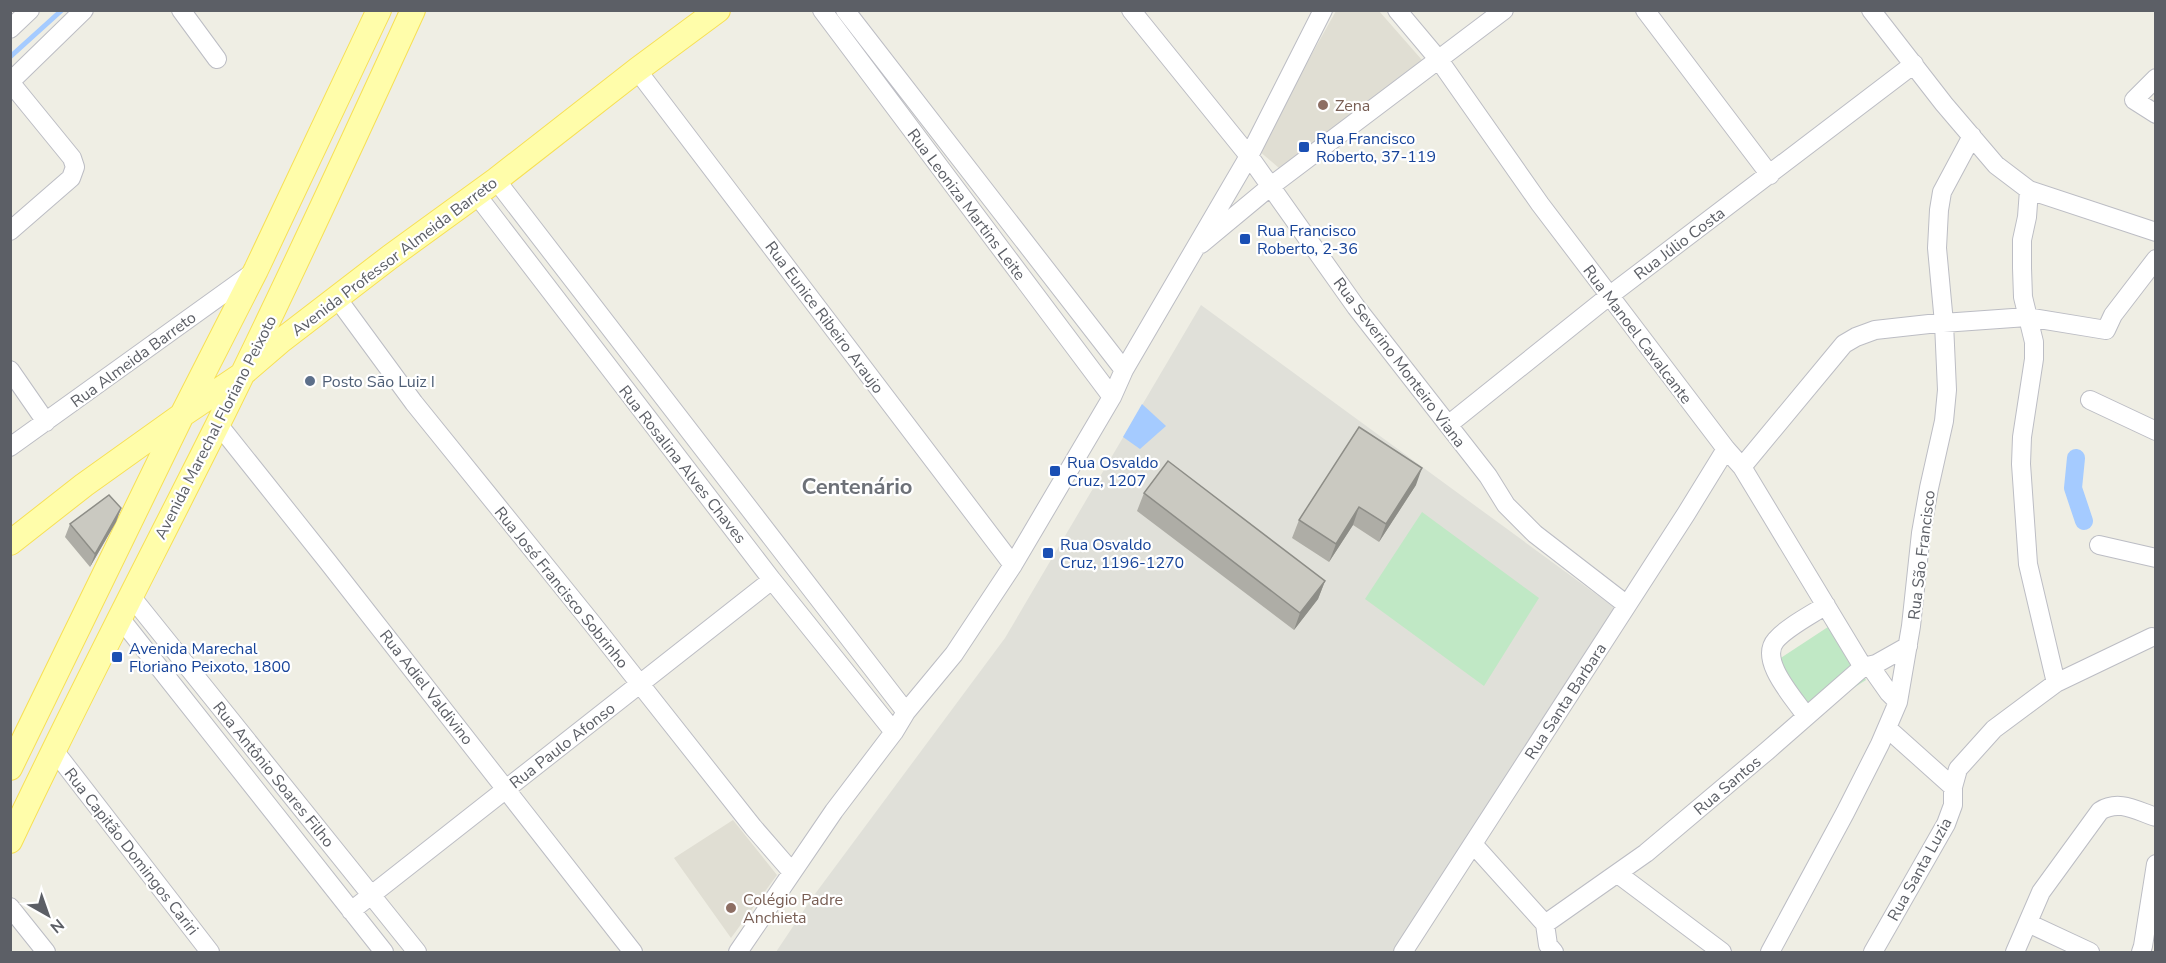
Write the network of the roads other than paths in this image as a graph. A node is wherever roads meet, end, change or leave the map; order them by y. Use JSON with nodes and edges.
{"nodes":[{"id":1,"x":30,"y":10,"type":"edge"},
{"id":2,"x":84,"y":10,"type":"edge"},
{"id":3,"x":181,"y":10,"type":"edge"},
{"id":4,"x":379,"y":10,"type":"edge"},
{"id":5,"x":413,"y":10,"type":"edge"},
{"id":6,"x":718,"y":10,"type":"edge"},
{"id":7,"x":822,"y":10,"type":"edge"},
{"id":8,"x":846,"y":10,"type":"edge"},
{"id":9,"x":1131,"y":10,"type":"edge"},
{"id":10,"x":1323,"y":10,"type":"edge"},
{"id":11,"x":1397,"y":10,"type":"edge"},
{"id":12,"x":1504,"y":10,"type":"edge"},
{"id":13,"x":1645,"y":10,"type":"edge"},
{"id":14,"x":1871,"y":10,"type":"edge"},
{"id":15,"x":10,"y":29,"type":"edge"},
{"id":16,"x":217,"y":59,"type":"dead end"},
{"id":17,"x":1439,"y":60,"type":"junction"},
{"id":18,"x":1914,"y":64,"type":"junction"},
{"id":19,"x":637,"y":70,"type":"junction"},
{"id":20,"x":2156,"y":78,"type":"edge"},
{"id":21,"x":10,"y":82,"type":"edge"},
{"id":22,"x":2156,"y":114,"type":"edge"},
{"id":23,"x":1972,"y":136,"type":"junction"},
{"id":24,"x":1249,"y":156,"type":"junction"},
{"id":25,"x":1770,"y":175,"type":"junction"},
{"id":26,"x":496,"y":180,"type":"junction"},
{"id":27,"x":1271,"y":186,"type":"junction"},
{"id":28,"x":2029,"y":190,"type":"junction"},
{"id":29,"x":476,"y":194,"type":"junction"},
{"id":30,"x":10,"y":231,"type":"edge"},
{"id":31,"x":2156,"y":232,"type":"edge"},
{"id":32,"x":1192,"y":251,"type":"junction"},
{"id":33,"x":2156,"y":259,"type":"edge"},
{"id":34,"x":256,"y":270,"type":"junction"},
{"id":35,"x":1609,"y":296,"type":"junction"},
{"id":36,"x":336,"y":298,"type":"junction"},
{"id":37,"x":2027,"y":317,"type":"junction"},
{"id":38,"x":1944,"y":323,"type":"junction"},
{"id":39,"x":10,"y":370,"type":"edge"},
{"id":40,"x":1124,"y":370,"type":"junction"},
{"id":41,"x":240,"y":376,"type":"junction"},
{"id":42,"x":1112,"y":397,"type":"junction"},
{"id":43,"x":2090,"y":400,"type":"dead end"},
{"id":44,"x":182,"y":415,"type":"junction"},
{"id":45,"x":46,"y":422,"type":"junction"},
{"id":46,"x":218,"y":424,"type":"junction"},
{"id":47,"x":1448,"y":425,"type":"junction"},
{"id":48,"x":2156,"y":431,"type":"edge"},
{"id":49,"x":10,"y":447,"type":"edge"},
{"id":50,"x":1726,"y":449,"type":"junction"},
{"id":51,"x":1742,"y":467,"type":"junction"},
{"id":52,"x":10,"y":543,"type":"edge"},
{"id":53,"x":2098,"y":545,"type":"dead end"},
{"id":54,"x":2156,"y":558,"type":"edge"},
{"id":55,"x":1013,"y":565,"type":"junction"},
{"id":56,"x":772,"y":580,"type":"junction"},
{"id":57,"x":130,"y":595,"type":"junction"},
{"id":58,"x":1627,"y":605,"type":"junction"},
{"id":59,"x":1826,"y":605,"type":"junction"},
{"id":60,"x":120,"y":618,"type":"junction"},
{"id":61,"x":2152,"y":637,"type":"dead end"},
{"id":62,"x":1908,"y":646,"type":"junction"},
{"id":63,"x":1867,"y":667,"type":"junction"},
{"id":64,"x":2056,"y":683,"type":"junction"},
{"id":65,"x":640,"y":684,"type":"junction"},
{"id":66,"x":1898,"y":702,"type":"junction"},
{"id":67,"x":906,"y":712,"type":"junction"},
{"id":68,"x":1806,"y":716,"type":"junction"},
{"id":69,"x":1887,"y":728,"type":"junction"},
{"id":70,"x":894,"y":732,"type":"junction"},
{"id":71,"x":53,"y":749,"type":"junction"},
{"id":72,"x":10,"y":768,"type":"edge"},
{"id":73,"x":1953,"y":787,"type":"junction"},
{"id":74,"x":506,"y":789,"type":"junction"},
{"id":75,"x":2156,"y":817,"type":"edge"},
{"id":76,"x":10,"y":841,"type":"edge"},
{"id":77,"x":1473,"y":844,"type":"junction"},
{"id":78,"x":2156,"y":864,"type":"edge"},
{"id":79,"x":792,"y":872,"type":"junction"},
{"id":80,"x":1618,"y":874,"type":"junction"},
{"id":81,"x":371,"y":895,"type":"junction"},
{"id":82,"x":10,"y":907,"type":"edge"},
{"id":83,"x":351,"y":911,"type":"junction"},
{"id":84,"x":2028,"y":923,"type":"junction"},
{"id":85,"x":1545,"y":924,"type":"junction"},
{"id":86,"x":1549,"y":950,"type":"edge"},
{"id":87,"x":46,"y":952,"type":"edge"},
{"id":88,"x":210,"y":952,"type":"edge"},
{"id":89,"x":384,"y":952,"type":"edge"},
{"id":90,"x":417,"y":952,"type":"edge"},
{"id":91,"x":633,"y":952,"type":"edge"},
{"id":92,"x":738,"y":952,"type":"edge"},
{"id":93,"x":1403,"y":952,"type":"edge"},
{"id":94,"x":1722,"y":952,"type":"edge"},
{"id":95,"x":1770,"y":952,"type":"edge"},
{"id":96,"x":1873,"y":952,"type":"edge"},
{"id":97,"x":2015,"y":952,"type":"edge"},
{"id":98,"x":2090,"y":952,"type":"edge"},
{"id":99,"x":2140,"y":952,"type":"edge"}],
"edges":[{"from":1,"to":15,"type":"street"},
{"from":2,"to":21,"type":"street"},
{"from":3,"to":16,"type":"street"},
{"from":4,"to":34,"type":"main road","name":"Avenida Marechal Floriano Peixoto"},
{"from":5,"to":41,"type":"main road","name":"Avenida Marechal Floriano Peixoto"},
{"from":6,"to":19,"type":"main road","name":"Avenida Professor Almeida Barreto"},
{"from":7,"to":42,"type":"street","name":"Rua Leoniza Martins Leite"},
{"from":8,"to":40,"type":"street","name":"Rua Leoniza Martins Leite"},
{"from":9,"to":24,"type":"street","name":"Rua Severino Monteiro Viana"},
{"from":10,"to":24,"type":"street"},
{"from":11,"to":17,"type":"street","name":"Rua Manoel Cavalcante"},
{"from":12,"to":17,"type":"street"},
{"from":13,"to":25,"type":"street"},
{"from":14,"to":18,"type":"street"},
{"from":17,"to":27,"type":"street"},
{"from":17,"to":35,"type":"street","name":"Rua Manoel Cavalcante"},
{"from":18,"to":23,"type":"street"},
{"from":18,"to":25,"type":"street","name":"Rua Júlio Costa"},
{"from":19,"to":26,"type":"main road","name":"Avenida Professor Almeida Barreto"},
{"from":19,"to":55,"type":"street","name":"Rua Eunice Ribeiro Araujo"},
{"from":20,"to":22,"type":"street"},
{"from":21,"to":30,"type":"street"},
{"from":23,"to":28,"type":"street"},
{"from":23,"to":38,"type":"street","name":"Rua São Francisco"},
{"from":24,"to":27,"type":"street","name":"Rua Severino Monteiro Viana"},
{"from":24,"to":32,"type":"street"},
{"from":25,"to":35,"type":"street","name":"Rua Júlio Costa"},
{"from":26,"to":29,"type":"main road","name":"Avenida Professor Almeida Barreto"},
{"from":26,"to":67,"type":"street","name":"Rua Rosalina Alves Chaves"},
{"from":27,"to":32,"type":"street"},
{"from":27,"to":47,"type":"street","name":"Rua Severino Monteiro Viana"},
{"from":28,"to":31,"type":"street"},
{"from":28,"to":37,"type":"street"},
{"from":29,"to":36,"type":"main road","name":"Avenida Professor Almeida Barreto"},
{"from":29,"to":56,"type":"street","name":"Rua Rosalina Alves Chaves"},
{"from":32,"to":40,"type":"street"},
{"from":33,"to":37,"type":"street"},
{"from":34,"to":44,"type":"main road","name":"Avenida Marechal Floriano Peixoto"},
{"from":34,"to":45,"type":"street","name":"Rua Almeida Barreto"},
{"from":35,"to":47,"type":"street","name":"Rua Júlio Costa"},
{"from":35,"to":50,"type":"street","name":"Rua Manoel Cavalcante"},
{"from":36,"to":41,"type":"main road","name":"Avenida Professor Almeida Barreto"},
{"from":36,"to":65,"type":"street","name":"Rua José Francisco Sobrinho"},
{"from":37,"to":38,"type":"street"},
{"from":37,"to":64,"type":"street"},
{"from":38,"to":51,"type":"street"},
{"from":38,"to":62,"type":"street","name":"Rua São Francisco"},
{"from":39,"to":45,"type":"street"},
{"from":40,"to":42,"type":"street"},
{"from":41,"to":44,"type":"main road","name":"Avenida Professor Almeida Barreto"},
{"from":41,"to":46,"type":"main road","name":"Avenida Marechal Floriano Peixoto"},
{"from":42,"to":55,"type":"street"},
{"from":43,"to":48,"type":"street"},
{"from":44,"to":52,"type":"main road","name":"Avenida Professor Almeida Barreto"},
{"from":44,"to":72,"type":"main road","name":"Avenida Marechal Floriano Peixoto"},
{"from":45,"to":49,"type":"street","name":"Rua Almeida Barreto"},
{"from":46,"to":57,"type":"main road","name":"Avenida Marechal Floriano Peixoto"},
{"from":46,"to":74,"type":"street","name":"Rua Adiel Valdivino"},
{"from":47,"to":58,"type":"street","name":"Rua Severino Monteiro Viana"},
{"from":50,"to":51,"type":"street","name":"Rua Manoel Cavalcante"},
{"from":50,"to":58,"type":"street","name":"Rua Santa Barbara"},
{"from":51,"to":59,"type":"street","name":"Rua Manoel Cavalcante"},
{"from":53,"to":54,"type":"street"},
{"from":55,"to":67,"type":"street"},
{"from":56,"to":65,"type":"street","name":"Rua Paulo Afonso"},
{"from":56,"to":70,"type":"street","name":"Rua Rosalina Alves Chaves"},
{"from":57,"to":60,"type":"main road","name":"Avenida Marechal Floriano Peixoto"},
{"from":57,"to":81,"type":"street","name":"Rua Antônio Soares Filho"},
{"from":58,"to":77,"type":"street","name":"Rua Santa Barbara"},
{"from":59,"to":63,"type":"street","name":"Rua Manoel Cavalcante"},
{"from":59,"to":68,"type":"street"},
{"from":60,"to":71,"type":"main road","name":"Avenida Marechal Floriano Peixoto"},
{"from":60,"to":83,"type":"street","name":"Rua Antônio Soares Filho"},
{"from":61,"to":64,"type":"street","name":"Rua Santa Luzia"},
{"from":62,"to":63,"type":"street","name":"Rua Santos"},
{"from":62,"to":66,"type":"street","name":"Rua São Francisco"},
{"from":63,"to":66,"type":"street","name":"Rua Manoel Cavalcante"},
{"from":63,"to":68,"type":"street","name":"Rua Santos"},
{"from":64,"to":73,"type":"street","name":"Rua Santa Luzia"},
{"from":65,"to":74,"type":"street","name":"Rua Paulo Afonso"},
{"from":65,"to":79,"type":"street","name":"Rua José Francisco Sobrinho"},
{"from":66,"to":69,"type":"street","name":"Rua São Francisco"},
{"from":67,"to":70,"type":"street"},
{"from":68,"to":80,"type":"street","name":"Rua Santos"},
{"from":69,"to":73,"type":"street"},
{"from":69,"to":95,"type":"street","name":"Rua São Francisco"},
{"from":70,"to":79,"type":"street"},
{"from":71,"to":76,"type":"main road","name":"Avenida Marechal Floriano Peixoto"},
{"from":71,"to":88,"type":"street","name":"Rua Capitão Domingos Cariri"},
{"from":73,"to":96,"type":"street","name":"Rua Santa Luzia"},
{"from":74,"to":81,"type":"street","name":"Rua Paulo Afonso"},
{"from":74,"to":91,"type":"street","name":"Rua Adiel Valdivino"},
{"from":75,"to":84,"type":"street"},
{"from":77,"to":85,"type":"street"},
{"from":77,"to":93,"type":"street","name":"Rua Santa Barbara"},
{"from":78,"to":99,"type":"street"},
{"from":79,"to":92,"type":"street"},
{"from":80,"to":85,"type":"street","name":"Rua Santos"},
{"from":80,"to":94,"type":"street"},
{"from":81,"to":83,"type":"street","name":"Rua Paulo Afonso"},
{"from":81,"to":90,"type":"street","name":"Rua Antônio Soares Filho"},
{"from":82,"to":87,"type":"street"},
{"from":83,"to":89,"type":"street","name":"Rua Antônio Soares Filho"},
{"from":84,"to":97,"type":"street"},
{"from":84,"to":98,"type":"street"},
{"from":85,"to":86,"type":"street"}]}
